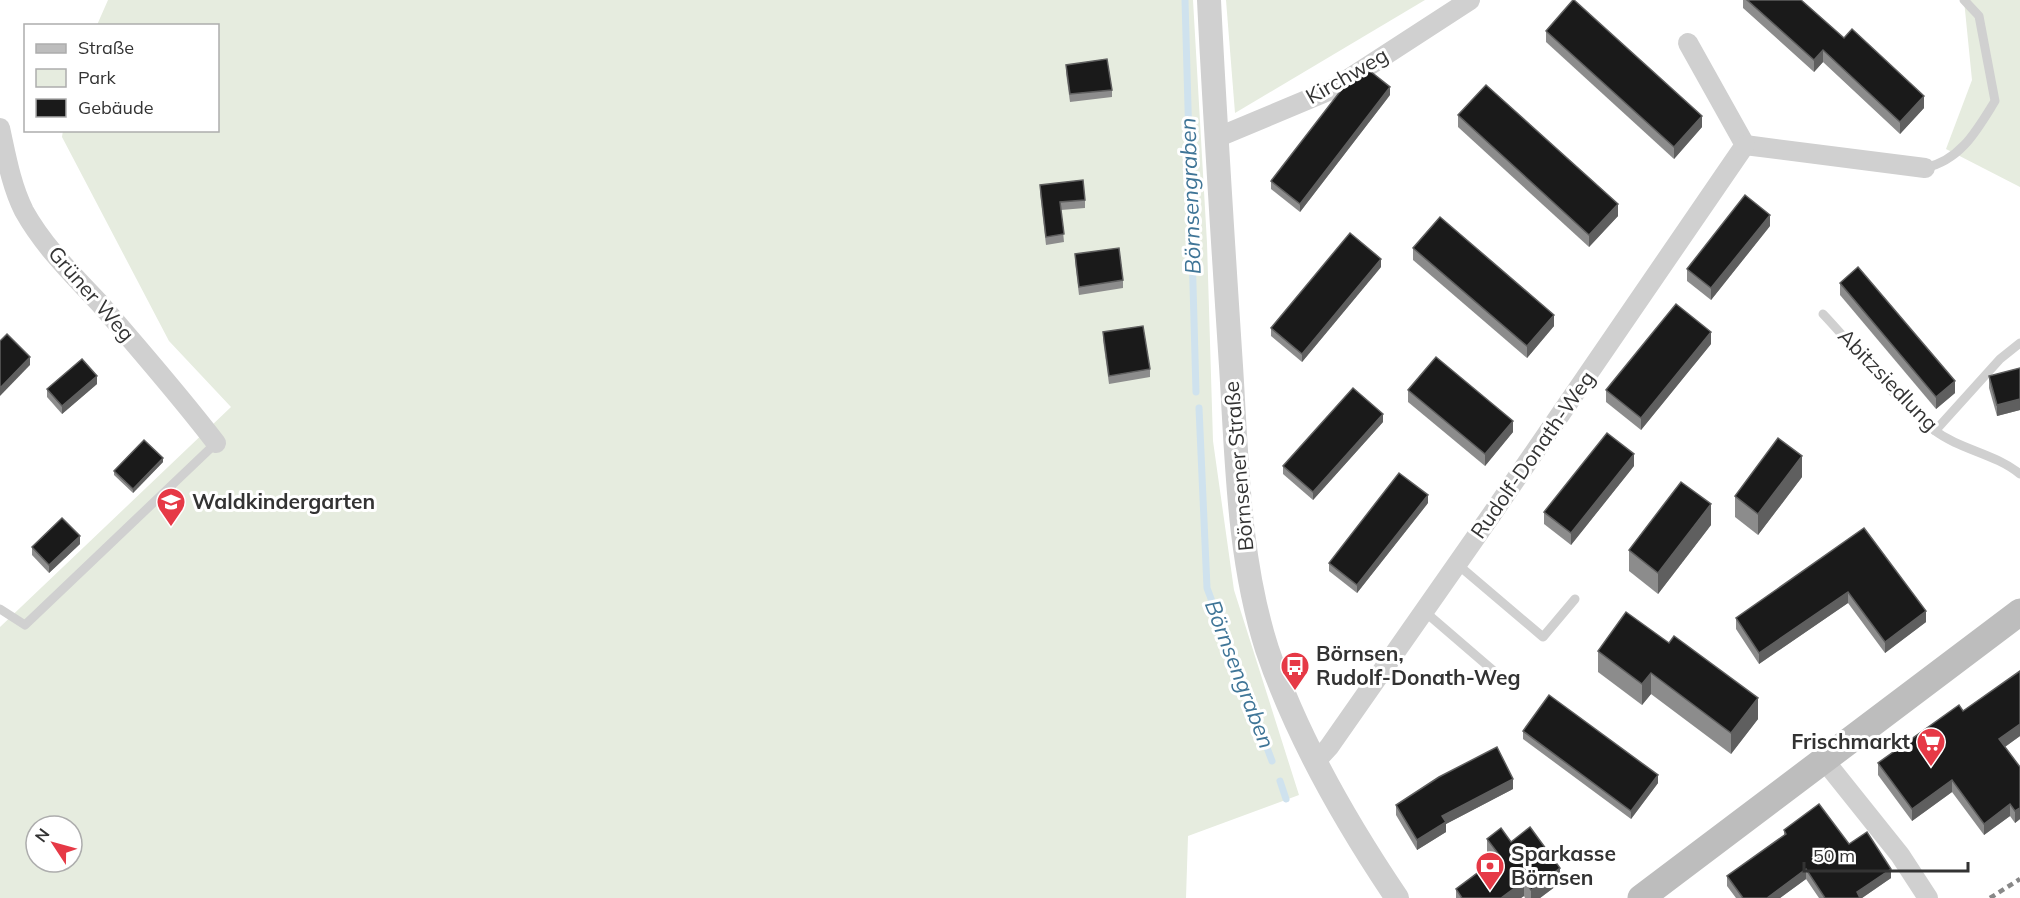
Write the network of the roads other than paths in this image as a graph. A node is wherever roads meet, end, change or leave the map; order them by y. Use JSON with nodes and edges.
{"nodes":[{"id":1,"x":1209,"y":0,"type":"edge"},
{"id":2,"x":1470,"y":0,"type":"edge"},
{"id":3,"x":1964,"y":0,"type":"edge"},
{"id":4,"x":1688,"y":43,"type":"dead end"},
{"id":5,"x":0,"y":128,"type":"edge"},
{"id":6,"x":1216,"y":138,"type":"junction"},
{"id":7,"x":1745,"y":145,"type":"junction"},
{"id":8,"x":1925,"y":168,"type":"joint"},
{"id":9,"x":1823,"y":314,"type":"dead end"},
{"id":10,"x":2018,"y":344,"type":"edge"},
{"id":11,"x":1935,"y":431,"type":"junction"},
{"id":12,"x":216,"y":443,"type":"joint"},
{"id":13,"x":2020,"y":474,"type":"edge"},
{"id":14,"x":1457,"y":564,"type":"junction"},
{"id":15,"x":1575,"y":599,"type":"dead end"},
{"id":16,"x":0,"y":609,"type":"edge"},
{"id":17,"x":1424,"y":611,"type":"junction"},
{"id":18,"x":2020,"y":612,"type":"edge"},
{"id":19,"x":1510,"y":685,"type":"dead end"},
{"id":20,"x":1824,"y":760,"type":"junction"},
{"id":21,"x":1316,"y":761,"type":"junction"},
{"id":22,"x":1397,"y":898,"type":"edge"},
{"id":23,"x":1641,"y":898,"type":"edge"},
{"id":24,"x":1928,"y":898,"type":"edge"}],
"edges":[{"from":1,"to":6,"type":"street","name":"Börnsener Straße"},
{"from":2,"to":6,"type":"street","name":"Kirchweg"},
{"from":3,"to":8,"type":"lane"},
{"from":4,"to":7,"type":"street"},
{"from":5,"to":12,"type":"street","name":"Grüner Weg"},
{"from":6,"to":21,"type":"street","name":"Börnsener Straße"},
{"from":7,"to":8,"type":"street"},
{"from":7,"to":14,"type":"street","name":"Rudolf-Donath-Weg"},
{"from":9,"to":11,"type":"lane","name":"Abitzsiedlung"},
{"from":10,"to":11,"type":"lane"},
{"from":11,"to":13,"type":"lane","name":"Abitzsiedlung"},
{"from":12,"to":16,"type":"lane"},
{"from":14,"to":15,"type":"lane"},
{"from":14,"to":17,"type":"street","name":"Rudolf-Donath-Weg"},
{"from":17,"to":19,"type":"lane"},
{"from":17,"to":21,"type":"street","name":"Rudolf-Donath-Weg"},
{"from":18,"to":20,"type":"main road"},
{"from":20,"to":23,"type":"main road"},
{"from":20,"to":24,"type":"street"},
{"from":21,"to":22,"type":"street","name":"Börnsener Straße"}]}
